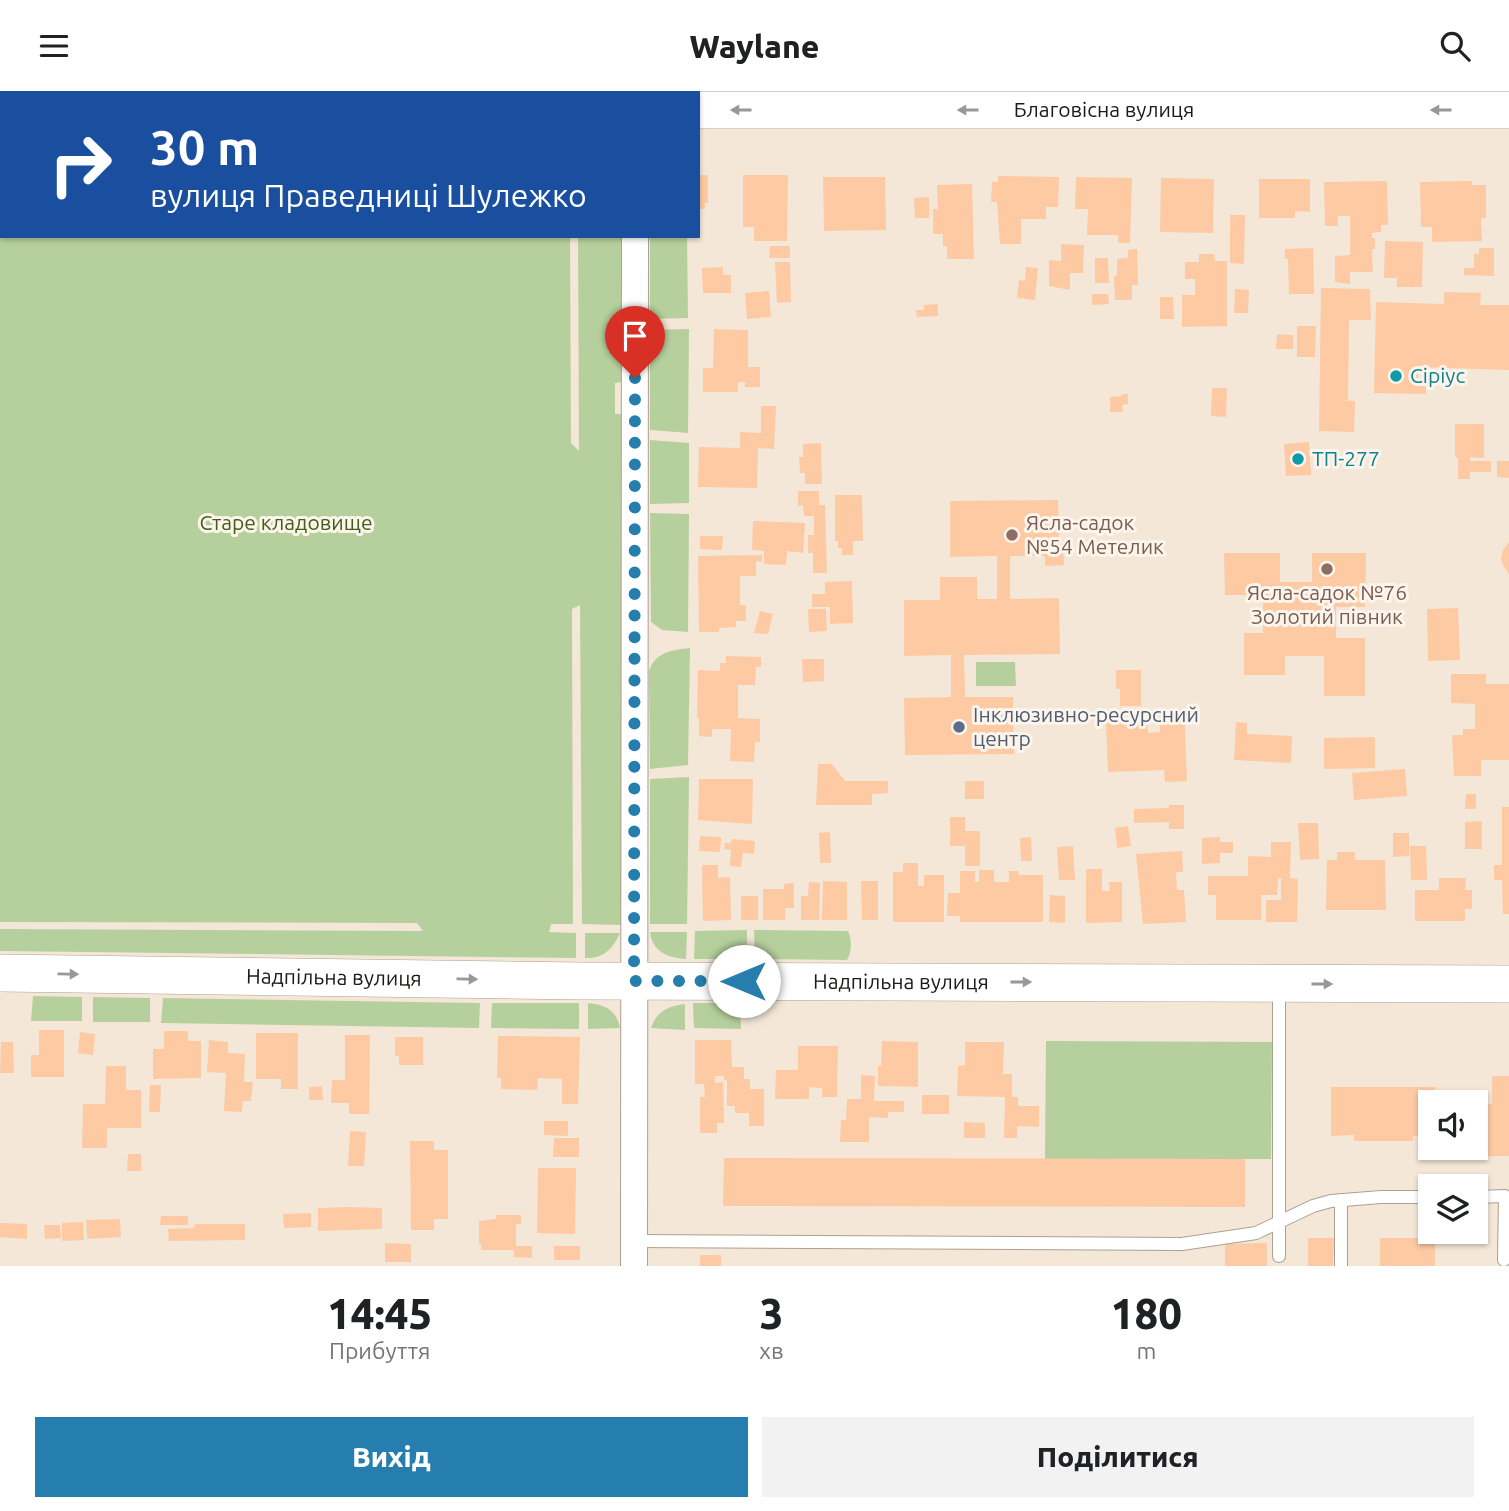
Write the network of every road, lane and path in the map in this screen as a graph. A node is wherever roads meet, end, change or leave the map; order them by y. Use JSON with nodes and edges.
{"nodes":[{"id":1,"x":700,"y":110,"type":"edge"},
{"id":2,"x":1509,"y":110,"type":"edge"},
{"id":3,"x":635,"y":238,"type":"edge"},
{"id":4,"x":0,"y":973,"type":"edge"},
{"id":5,"x":634,"y":981,"type":"junction"},
{"id":6,"x":1279,"y":983,"type":"junction"},
{"id":7,"x":1509,"y":984,"type":"edge"},
{"id":8,"x":1418,"y":1197,"type":"edge"},
{"id":9,"x":1488,"y":1197,"type":"edge"},
{"id":10,"x":1341,"y":1200,"type":"junction"},
{"id":11,"x":1279,"y":1223,"type":"junction"},
{"id":12,"x":634,"y":1254,"type":"edge"},
{"id":13,"x":1279,"y":1257,"type":"dead end"},
{"id":14,"x":1504,"y":1261,"type":"dead end"},
{"id":15,"x":1341,"y":1266,"type":"edge"}],
"edges":[{"from":2,"to":1,"type":"main road","name":"Благовісна вулиця","one_way":true},
{"from":3,"to":5,"type":"street"},
{"from":4,"to":5,"type":"main road","name":"Надпільна вулиця","one_way":true},
{"from":5,"to":6,"type":"main road","name":"Надпільна вулиця","one_way":true},
{"from":5,"to":12,"type":"street"},
{"from":6,"to":7,"type":"main road","name":"Надпільна вулиця","one_way":true},
{"from":6,"to":11,"type":"lane"},
{"from":8,"to":10,"type":"lane"},
{"from":9,"to":14,"type":"lane"},
{"from":10,"to":11,"type":"lane"},
{"from":10,"to":15,"type":"lane"},
{"from":11,"to":12,"type":"lane"},
{"from":11,"to":13,"type":"lane"}]}
